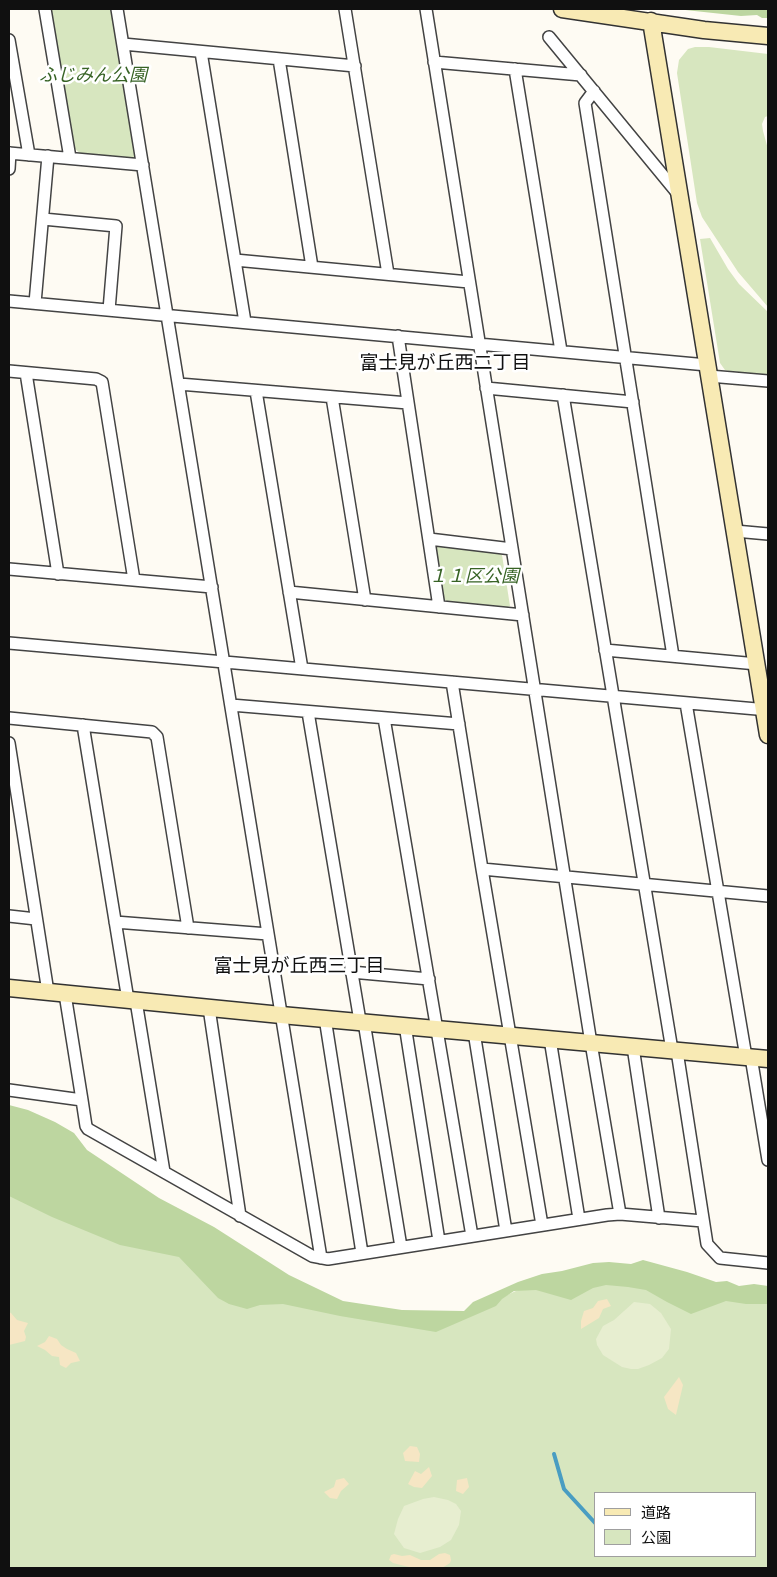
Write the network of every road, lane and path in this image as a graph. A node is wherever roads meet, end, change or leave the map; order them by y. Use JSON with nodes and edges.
{"nodes":[{"id":1,"x":45,"y":9,"type":"edge"},
{"id":2,"x":117,"y":9,"type":"edge"},
{"id":3,"x":345,"y":9,"type":"edge"},
{"id":4,"x":426,"y":9,"type":"edge"},
{"id":5,"x":562,"y":9,"type":"edge"},
{"id":6,"x":580,"y":10,"type":"edge"},
{"id":7,"x":651,"y":21,"type":"junction"},
{"id":8,"x":768,"y":36,"type":"edge"},
{"id":9,"x":549,"y":37,"type":"dead end"},
{"id":10,"x":9,"y":40,"type":"edge"},
{"id":11,"x":123,"y":44,"type":"junction"},
{"id":12,"x":201,"y":52,"type":"junction"},
{"id":13,"x":279,"y":59,"type":"junction"},
{"id":14,"x":434,"y":62,"type":"junction"},
{"id":15,"x":354,"y":66,"type":"junction"},
{"id":16,"x":514,"y":69,"type":"junction"},
{"id":17,"x":581,"y":75,"type":"junction"},
{"id":18,"x":594,"y":91,"type":"junction"},
{"id":19,"x":10,"y":153,"type":"edge"},
{"id":20,"x":29,"y":155,"type":"junction"},
{"id":21,"x":48,"y":156,"type":"junction"},
{"id":22,"x":70,"y":158,"type":"junction"},
{"id":23,"x":143,"y":165,"type":"junction"},
{"id":24,"x":9,"y":169,"type":"edge"},
{"id":25,"x":680,"y":196,"type":"junction"},
{"id":26,"x":43,"y":219,"type":"junction"},
{"id":27,"x":235,"y":260,"type":"junction"},
{"id":28,"x":312,"y":267,"type":"junction"},
{"id":29,"x":388,"y":274,"type":"junction"},
{"id":30,"x":469,"y":282,"type":"junction"},
{"id":31,"x":9,"y":301,"type":"edge"},
{"id":32,"x":35,"y":303,"type":"junction"},
{"id":33,"x":109,"y":310,"type":"junction"},
{"id":34,"x":167,"y":315,"type":"junction"},
{"id":35,"x":245,"y":322,"type":"junction"},
{"id":36,"x":398,"y":336,"type":"junction"},
{"id":37,"x":479,"y":344,"type":"junction"},
{"id":38,"x":561,"y":351,"type":"junction"},
{"id":39,"x":626,"y":357,"type":"junction"},
{"id":40,"x":708,"y":370,"type":"junction"},
{"id":41,"x":9,"y":371,"type":"edge"},
{"id":42,"x":26,"y":373,"type":"junction"},
{"id":43,"x":768,"y":382,"type":"edge"},
{"id":44,"x":178,"y":384,"type":"junction"},
{"id":45,"x":486,"y":388,"type":"junction"},
{"id":46,"x":256,"y":391,"type":"junction"},
{"id":47,"x":563,"y":395,"type":"junction"},
{"id":48,"x":332,"y":397,"type":"junction"},
{"id":49,"x":633,"y":402,"type":"junction"},
{"id":50,"x":408,"y":404,"type":"junction"},
{"id":51,"x":735,"y":531,"type":"junction"},
{"id":52,"x":768,"y":534,"type":"edge"},
{"id":53,"x":429,"y":539,"type":"junction"},
{"id":54,"x":512,"y":549,"type":"junction"},
{"id":55,"x":9,"y":569,"type":"edge"},
{"id":56,"x":58,"y":574,"type":"junction"},
{"id":57,"x":134,"y":580,"type":"junction"},
{"id":58,"x":212,"y":587,"type":"junction"},
{"id":59,"x":289,"y":592,"type":"junction"},
{"id":60,"x":364,"y":600,"type":"junction"},
{"id":61,"x":439,"y":607,"type":"junction"},
{"id":62,"x":523,"y":615,"type":"junction"},
{"id":63,"x":9,"y":643,"type":"edge"},
{"id":64,"x":605,"y":650,"type":"junction"},
{"id":65,"x":673,"y":656,"type":"junction"},
{"id":66,"x":224,"y":662,"type":"junction"},
{"id":67,"x":757,"y":664,"type":"junction"},
{"id":68,"x":302,"y":669,"type":"junction"},
{"id":69,"x":452,"y":682,"type":"junction"},
{"id":70,"x":534,"y":690,"type":"junction"},
{"id":71,"x":613,"y":696,"type":"junction"},
{"id":72,"x":686,"y":703,"type":"junction"},
{"id":73,"x":231,"y":705,"type":"junction"},
{"id":74,"x":766,"y":710,"type":"edge"},
{"id":75,"x":308,"y":712,"type":"junction"},
{"id":76,"x":9,"y":718,"type":"edge"},
{"id":77,"x":384,"y":718,"type":"junction"},
{"id":78,"x":459,"y":724,"type":"junction"},
{"id":79,"x":83,"y":725,"type":"junction"},
{"id":80,"x":768,"y":735,"type":"edge"},
{"id":81,"x":9,"y":743,"type":"edge"},
{"id":82,"x":482,"y":869,"type":"junction"},
{"id":83,"x":564,"y":876,"type":"junction"},
{"id":84,"x":644,"y":884,"type":"junction"},
{"id":85,"x":718,"y":891,"type":"junction"},
{"id":86,"x":768,"y":896,"type":"edge"},
{"id":87,"x":9,"y":916,"type":"edge"},
{"id":88,"x":36,"y":919,"type":"junction"},
{"id":89,"x":115,"y":922,"type":"junction"},
{"id":90,"x":188,"y":928,"type":"junction"},
{"id":91,"x":268,"y":934,"type":"junction"},
{"id":92,"x":352,"y":972,"type":"junction"},
{"id":93,"x":429,"y":979,"type":"junction"},
{"id":94,"x":9,"y":988,"type":"edge"},
{"id":95,"x":48,"y":992,"type":"junction"},
{"id":96,"x":65,"y":994,"type":"junction"},
{"id":97,"x":132,"y":1000,"type":"junction"},
{"id":98,"x":209,"y":1008,"type":"junction"},
{"id":99,"x":281,"y":1015,"type":"junction"},
{"id":100,"x":325,"y":1018,"type":"junction"},
{"id":101,"x":362,"y":1022,"type":"junction"},
{"id":102,"x":404,"y":1026,"type":"junction"},
{"id":103,"x":437,"y":1028,"type":"junction"},
{"id":104,"x":474,"y":1032,"type":"junction"},
{"id":105,"x":510,"y":1035,"type":"junction"},
{"id":106,"x":550,"y":1039,"type":"junction"},
{"id":107,"x":591,"y":1043,"type":"junction"},
{"id":108,"x":633,"y":1046,"type":"junction"},
{"id":109,"x":674,"y":1050,"type":"junction"},
{"id":110,"x":748,"y":1057,"type":"junction"},
{"id":111,"x":768,"y":1059,"type":"edge"},
{"id":112,"x":9,"y":1090,"type":"edge"},
{"id":113,"x":82,"y":1100,"type":"junction"},
{"id":114,"x":768,"y":1160,"type":"edge"},
{"id":115,"x":164,"y":1172,"type":"junction"},
{"id":116,"x":620,"y":1214,"type":"junction"},
{"id":117,"x":240,"y":1216,"type":"junction"},
{"id":118,"x":659,"y":1218,"type":"junction"},
{"id":119,"x":579,"y":1219,"type":"junction"},
{"id":120,"x":703,"y":1221,"type":"junction"},
{"id":121,"x":542,"y":1225,"type":"junction"},
{"id":122,"x":506,"y":1231,"type":"junction"},
{"id":123,"x":472,"y":1236,"type":"junction"},
{"id":124,"x":439,"y":1241,"type":"junction"},
{"id":125,"x":401,"y":1247,"type":"junction"},
{"id":126,"x":362,"y":1253,"type":"junction"},
{"id":127,"x":321,"y":1258,"type":"junction"},
{"id":128,"x":768,"y":1263,"type":"edge"}],
"edges":[{"from":1,"to":22,"type":"street"},
{"from":2,"to":11,"type":"street"},
{"from":3,"to":15,"type":"street"},
{"from":4,"to":14,"type":"street"},
{"from":5,"to":6,"type":"street"},
{"from":6,"to":7,"type":"street"},
{"from":7,"to":8,"type":"street"},
{"from":7,"to":25,"type":"street"},
{"from":9,"to":17,"type":"street"},
{"from":10,"to":20,"type":"street"},
{"from":11,"to":12,"type":"street"},
{"from":11,"to":23,"type":"street"},
{"from":12,"to":13,"type":"street"},
{"from":12,"to":27,"type":"street"},
{"from":13,"to":15,"type":"street"},
{"from":13,"to":28,"type":"street"},
{"from":14,"to":16,"type":"street"},
{"from":14,"to":30,"type":"street"},
{"from":15,"to":29,"type":"street"},
{"from":16,"to":17,"type":"street"},
{"from":16,"to":38,"type":"street"},
{"from":17,"to":18,"type":"street"},
{"from":18,"to":25,"type":"street"},
{"from":18,"to":39,"type":"street"},
{"from":19,"to":20,"type":"street"},
{"from":19,"to":24,"type":"street"},
{"from":20,"to":21,"type":"street"},
{"from":21,"to":22,"type":"street"},
{"from":21,"to":26,"type":"street"},
{"from":22,"to":23,"type":"street"},
{"from":23,"to":34,"type":"street"},
{"from":25,"to":40,"type":"street"},
{"from":26,"to":32,"type":"street"},
{"from":26,"to":33,"type":"street"},
{"from":27,"to":28,"type":"street"},
{"from":27,"to":35,"type":"street"},
{"from":28,"to":29,"type":"street"},
{"from":29,"to":30,"type":"street"},
{"from":30,"to":37,"type":"street"},
{"from":31,"to":32,"type":"street"},
{"from":32,"to":33,"type":"street"},
{"from":33,"to":34,"type":"street"},
{"from":34,"to":35,"type":"street"},
{"from":34,"to":44,"type":"street"},
{"from":35,"to":36,"type":"street"},
{"from":36,"to":37,"type":"street"},
{"from":36,"to":50,"type":"street"},
{"from":37,"to":38,"type":"street"},
{"from":37,"to":45,"type":"street"},
{"from":38,"to":39,"type":"street"},
{"from":39,"to":40,"type":"street"},
{"from":39,"to":49,"type":"street"},
{"from":40,"to":43,"type":"street"},
{"from":40,"to":51,"type":"street"},
{"from":41,"to":42,"type":"street"},
{"from":42,"to":56,"type":"street"},
{"from":42,"to":57,"type":"street"},
{"from":44,"to":46,"type":"street"},
{"from":44,"to":58,"type":"street"},
{"from":45,"to":47,"type":"street"},
{"from":45,"to":54,"type":"street"},
{"from":46,"to":48,"type":"street"},
{"from":46,"to":59,"type":"street"},
{"from":47,"to":49,"type":"street"},
{"from":47,"to":64,"type":"street"},
{"from":48,"to":50,"type":"street"},
{"from":48,"to":60,"type":"street"},
{"from":49,"to":65,"type":"street"},
{"from":50,"to":53,"type":"street"},
{"from":51,"to":52,"type":"street"},
{"from":51,"to":67,"type":"street"},
{"from":53,"to":54,"type":"street"},
{"from":53,"to":61,"type":"street"},
{"from":54,"to":62,"type":"street"},
{"from":55,"to":56,"type":"street"},
{"from":56,"to":57,"type":"street"},
{"from":57,"to":58,"type":"street"},
{"from":58,"to":66,"type":"street"},
{"from":59,"to":60,"type":"street"},
{"from":59,"to":68,"type":"street"},
{"from":60,"to":61,"type":"street"},
{"from":61,"to":62,"type":"street"},
{"from":62,"to":70,"type":"street"},
{"from":63,"to":66,"type":"street"},
{"from":64,"to":65,"type":"street"},
{"from":64,"to":71,"type":"street"},
{"from":65,"to":67,"type":"street"},
{"from":66,"to":68,"type":"street"},
{"from":66,"to":73,"type":"street"},
{"from":67,"to":74,"type":"street"},
{"from":68,"to":69,"type":"street"},
{"from":69,"to":70,"type":"street"},
{"from":69,"to":78,"type":"street"},
{"from":70,"to":71,"type":"street"},
{"from":70,"to":83,"type":"street"},
{"from":71,"to":72,"type":"street"},
{"from":71,"to":84,"type":"street"},
{"from":72,"to":74,"type":"street"},
{"from":72,"to":85,"type":"street"},
{"from":73,"to":75,"type":"street"},
{"from":73,"to":91,"type":"street"},
{"from":74,"to":80,"type":"street"},
{"from":75,"to":77,"type":"street"},
{"from":75,"to":92,"type":"street"},
{"from":76,"to":79,"type":"street"},
{"from":77,"to":78,"type":"street"},
{"from":77,"to":93,"type":"street"},
{"from":78,"to":82,"type":"street"},
{"from":79,"to":89,"type":"street"},
{"from":79,"to":90,"type":"street"},
{"from":81,"to":88,"type":"street"},
{"from":82,"to":83,"type":"street"},
{"from":82,"to":105,"type":"street"},
{"from":83,"to":84,"type":"street"},
{"from":83,"to":107,"type":"street"},
{"from":84,"to":85,"type":"street"},
{"from":84,"to":109,"type":"street"},
{"from":85,"to":86,"type":"street"},
{"from":85,"to":110,"type":"street"},
{"from":87,"to":88,"type":"street"},
{"from":88,"to":95,"type":"street"},
{"from":89,"to":90,"type":"street"},
{"from":89,"to":97,"type":"street"},
{"from":90,"to":91,"type":"street"},
{"from":91,"to":99,"type":"street"},
{"from":92,"to":93,"type":"street"},
{"from":92,"to":101,"type":"street"},
{"from":93,"to":103,"type":"street"},
{"from":94,"to":95,"type":"street"},
{"from":95,"to":96,"type":"street"},
{"from":96,"to":97,"type":"street"},
{"from":96,"to":113,"type":"street"},
{"from":97,"to":98,"type":"street"},
{"from":97,"to":115,"type":"street"},
{"from":98,"to":99,"type":"street"},
{"from":98,"to":117,"type":"street"},
{"from":99,"to":100,"type":"street"},
{"from":99,"to":127,"type":"street"},
{"from":100,"to":101,"type":"street"},
{"from":100,"to":126,"type":"street"},
{"from":101,"to":102,"type":"street"},
{"from":101,"to":125,"type":"street"},
{"from":102,"to":103,"type":"street"},
{"from":102,"to":124,"type":"street"},
{"from":103,"to":104,"type":"street"},
{"from":103,"to":123,"type":"street"},
{"from":104,"to":105,"type":"street"},
{"from":104,"to":122,"type":"street"},
{"from":105,"to":106,"type":"street"},
{"from":105,"to":121,"type":"street"},
{"from":106,"to":107,"type":"street"},
{"from":106,"to":119,"type":"street"},
{"from":107,"to":108,"type":"street"},
{"from":107,"to":116,"type":"street"},
{"from":108,"to":109,"type":"street"},
{"from":108,"to":118,"type":"street"},
{"from":109,"to":110,"type":"street"},
{"from":109,"to":120,"type":"street"},
{"from":110,"to":111,"type":"street"},
{"from":110,"to":114,"type":"street"},
{"from":112,"to":113,"type":"street"},
{"from":113,"to":115,"type":"street"},
{"from":115,"to":117,"type":"street"},
{"from":116,"to":118,"type":"street"},
{"from":116,"to":119,"type":"street"},
{"from":117,"to":127,"type":"street"},
{"from":118,"to":120,"type":"street"},
{"from":119,"to":121,"type":"street"},
{"from":120,"to":128,"type":"street"},
{"from":121,"to":122,"type":"street"},
{"from":122,"to":123,"type":"street"},
{"from":123,"to":124,"type":"street"},
{"from":124,"to":125,"type":"street"},
{"from":125,"to":126,"type":"street"},
{"from":126,"to":127,"type":"street"}]}
